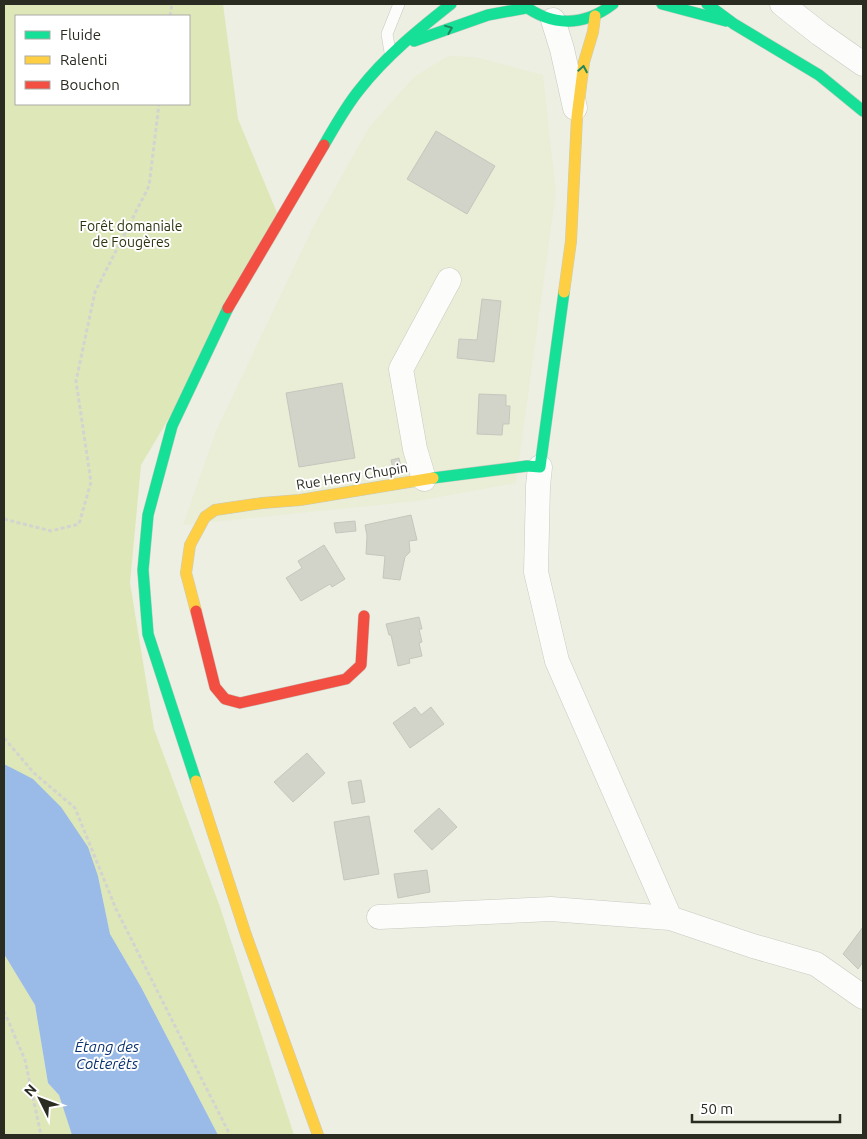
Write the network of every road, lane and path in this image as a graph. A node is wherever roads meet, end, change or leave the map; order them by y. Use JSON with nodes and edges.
{"nodes":[{"id":1,"x":400,"y":4,"type":"edge"},
{"id":2,"x":450,"y":4,"type":"edge"},
{"id":3,"x":613,"y":4,"type":"edge"},
{"id":4,"x":662,"y":4,"type":"edge"},
{"id":5,"x":707,"y":4,"type":"edge"},
{"id":6,"x":782,"y":4,"type":"edge"},
{"id":7,"x":524,"y":6,"type":"edge"},
{"id":8,"x":595,"y":16,"type":"junction"},
{"id":9,"x":553,"y":20,"type":"junction"},
{"id":10,"x":734,"y":24,"type":"junction"},
{"id":11,"x":403,"y":45,"type":"junction"},
{"id":12,"x":390,"y":56,"type":"junction"},
{"id":13,"x":863,"y":64,"type":"edge"},
{"id":14,"x":159,"y":105,"type":"edge"},
{"id":15,"x":863,"y":111,"type":"edge"},
{"id":16,"x":577,"y":117,"type":"junction"},
{"id":17,"x":449,"y":280,"type":"dead end"},
{"id":18,"x":540,"y":467,"type":"junction"},
{"id":19,"x":424,"y":479,"type":"junction"},
{"id":20,"x":4,"y":519,"type":"edge"},
{"id":21,"x":364,"y":616,"type":"dead end"},
{"id":22,"x":4,"y":738,"type":"edge"},
{"id":23,"x":379,"y":917,"type":"dead end"},
{"id":24,"x":670,"y":918,"type":"junction"},
{"id":25,"x":863,"y":997,"type":"edge"},
{"id":26,"x":4,"y":1011,"type":"edge"},
{"id":27,"x":41,"y":1135,"type":"edge"},
{"id":28,"x":230,"y":1135,"type":"edge"},
{"id":29,"x":318,"y":1135,"type":"edge"}],
"edges":[{"from":1,"to":12,"type":"lane"},
{"from":2,"to":11,"type":"main road"},
{"from":3,"to":8,"type":"main road"},
{"from":4,"to":10,"type":"main road"},
{"from":5,"to":10,"type":"main road"},
{"from":6,"to":13,"type":"street"},
{"from":7,"to":9,"type":"main road"},
{"from":11,"to":7,"type":"main road","one_way":true},
{"from":8,"to":9,"type":"main road"},
{"from":16,"to":8,"type":"main road","one_way":true},
{"from":9,"to":16,"type":"street"},
{"from":10,"to":15,"type":"main road"},
{"from":11,"to":12,"type":"main road"},
{"from":12,"to":29,"type":"main road"},
{"from":14,"to":20,"type":"path"},
{"from":16,"to":18,"type":"main road"},
{"from":17,"to":19,"type":"street"},
{"from":18,"to":19,"type":"main road","name":"Rue Henry Chupin"},
{"from":18,"to":24,"type":"street"},
{"from":19,"to":21,"type":"main road","name":"Rue Henry Chupin"},
{"from":22,"to":28,"type":"path"},
{"from":23,"to":24,"type":"street"},
{"from":24,"to":25,"type":"street"},
{"from":26,"to":27,"type":"path"}]}
